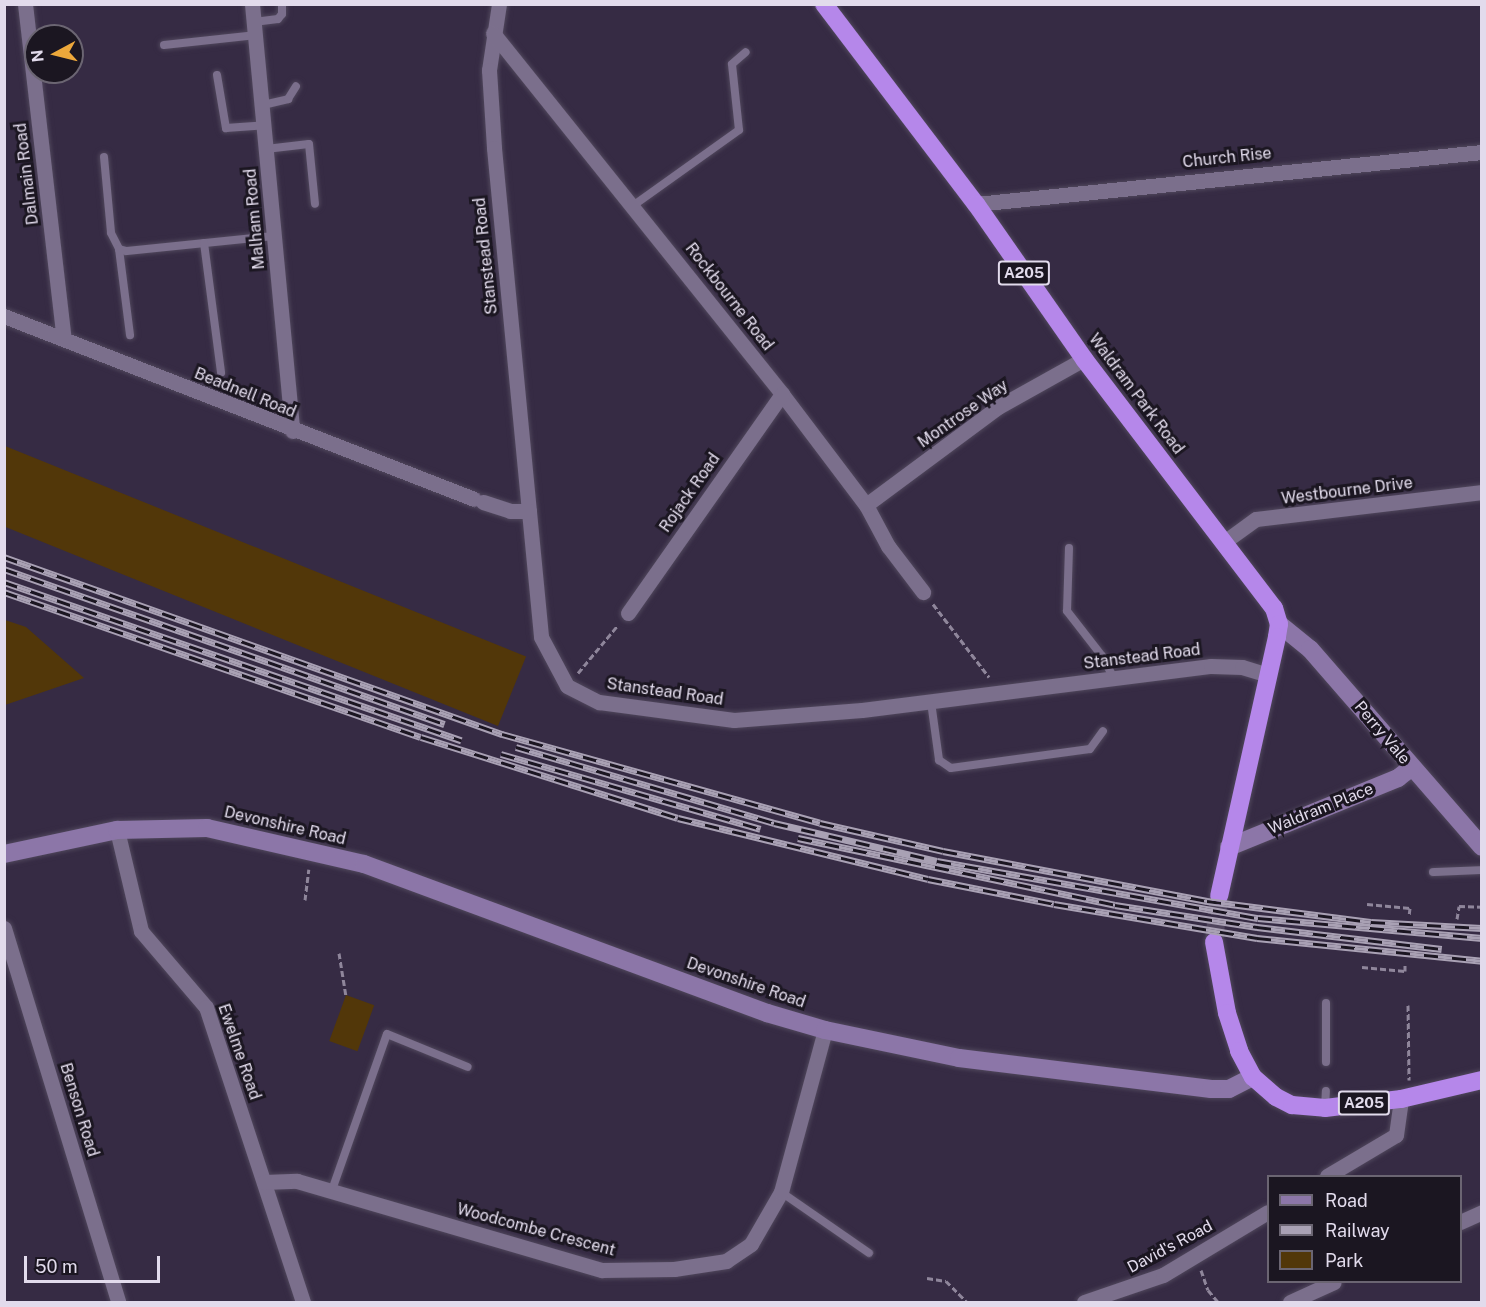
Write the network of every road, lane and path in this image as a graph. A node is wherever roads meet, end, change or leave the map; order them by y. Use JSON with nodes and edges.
{"nodes":[{"id":1,"x":25,"y":4,"type":"edge"},
{"id":2,"x":252,"y":4,"type":"edge"},
{"id":3,"x":282,"y":4,"type":"edge"},
{"id":4,"x":499,"y":4,"type":"edge"},
{"id":5,"x":824,"y":4,"type":"edge"},
{"id":6,"x":255,"y":28,"type":"junction"},
{"id":7,"x":493,"y":33,"type":"junction"},
{"id":8,"x":164,"y":45,"type":"dead end"},
{"id":9,"x":746,"y":52,"type":"dead end"},
{"id":10,"x":217,"y":75,"type":"dead end"},
{"id":11,"x":296,"y":87,"type":"dead end"},
{"id":12,"x":263,"y":105,"type":"junction"},
{"id":13,"x":265,"y":125,"type":"junction"},
{"id":14,"x":266,"y":149,"type":"junction"},
{"id":15,"x":1482,"y":152,"type":"edge"},
{"id":16,"x":104,"y":157,"type":"dead end"},
{"id":17,"x":315,"y":204,"type":"dead end"},
{"id":18,"x":976,"y":204,"type":"junction"},
{"id":19,"x":633,"y":205,"type":"junction"},
{"id":20,"x":274,"y":236,"type":"junction"},
{"id":21,"x":204,"y":243,"type":"junction"},
{"id":22,"x":119,"y":249,"type":"junction"},
{"id":23,"x":4,"y":316,"type":"edge"},
{"id":24,"x":130,"y":335,"type":"dead end"},
{"id":25,"x":64,"y":339,"type":"junction"},
{"id":26,"x":1084,"y":359,"type":"junction"},
{"id":27,"x":221,"y":373,"type":"dead end"},
{"id":28,"x":783,"y":394,"type":"junction"},
{"id":29,"x":292,"y":431,"type":"junction"},
{"id":30,"x":1482,"y":492,"type":"edge"},
{"id":31,"x":866,"y":505,"type":"junction"},
{"id":32,"x":529,"y":511,"type":"junction"},
{"id":33,"x":1224,"y":542,"type":"junction"},
{"id":34,"x":1069,"y":548,"type":"dead end"},
{"id":35,"x":923,"y":592,"type":"joint"},
{"id":36,"x":628,"y":613,"type":"joint"},
{"id":37,"x":1278,"y":624,"type":"junction"},
{"id":38,"x":1268,"y":675,"type":"junction"},
{"id":39,"x":1114,"y":679,"type":"junction"},
{"id":40,"x":980,"y":683,"type":"dead end"},
{"id":41,"x":567,"y":686,"type":"junction"},
{"id":42,"x":931,"y":702,"type":"junction"},
{"id":43,"x":1103,"y":731,"type":"dead end"},
{"id":44,"x":1411,"y":768,"type":"junction"},
{"id":45,"x":117,"y":830,"type":"junction"},
{"id":46,"x":1229,"y":847,"type":"junction"},
{"id":47,"x":1482,"y":847,"type":"edge"},
{"id":48,"x":311,"y":852,"type":"junction"},
{"id":49,"x":4,"y":854,"type":"edge"},
{"id":50,"x":1482,"y":870,"type":"edge"},
{"id":51,"x":1433,"y":872,"type":"dead end"},
{"id":52,"x":1219,"y":896,"type":"tunnel mouth"},
{"id":53,"x":305,"y":900,"type":"dead end"},
{"id":54,"x":1367,"y":904,"type":"dead end"},
{"id":55,"x":1482,"y":907,"type":"edge"},
{"id":56,"x":1409,"y":916,"type":"dead end"},
{"id":57,"x":1457,"y":919,"type":"dead end"},
{"id":58,"x":4,"y":928,"type":"edge"},
{"id":59,"x":1214,"y":942,"type":"tunnel mouth"},
{"id":60,"x":339,"y":953,"type":"dead end"},
{"id":61,"x":1405,"y":963,"type":"dead end"},
{"id":62,"x":1362,"y":967,"type":"dead end"},
{"id":63,"x":346,"y":996,"type":"dead end"},
{"id":64,"x":1326,"y":1003,"type":"dead end"},
{"id":65,"x":1408,"y":1005,"type":"dead end"},
{"id":66,"x":825,"y":1030,"type":"junction"},
{"id":67,"x":1326,"y":1062,"type":"dead end"},
{"id":68,"x":468,"y":1067,"type":"dead end"},
{"id":69,"x":1253,"y":1077,"type":"junction"},
{"id":70,"x":1482,"y":1080,"type":"edge"},
{"id":71,"x":1405,"y":1098,"type":"junction"},
{"id":72,"x":1329,"y":1175,"type":"edge"},
{"id":73,"x":264,"y":1182,"type":"junction"},
{"id":74,"x":332,"y":1190,"type":"junction"},
{"id":75,"x":781,"y":1192,"type":"junction"},
{"id":76,"x":1482,"y":1212,"type":"edge"},
{"id":77,"x":1267,"y":1213,"type":"edge"},
{"id":78,"x":1462,"y":1222,"type":"edge"},
{"id":79,"x":869,"y":1253,"type":"dead end"},
{"id":80,"x":1191,"y":1258,"type":"junction"},
{"id":81,"x":927,"y":1278,"type":"dead end"},
{"id":82,"x":1330,"y":1283,"type":"edge"},
{"id":83,"x":1116,"y":1298,"type":"edge"},
{"id":84,"x":118,"y":1302,"type":"edge"},
{"id":85,"x":303,"y":1302,"type":"edge"},
{"id":86,"x":967,"y":1302,"type":"edge"},
{"id":87,"x":1084,"y":1302,"type":"edge"},
{"id":88,"x":1218,"y":1302,"type":"edge"},
{"id":89,"x":1290,"y":1302,"type":"edge"}],
"edges":[{"from":1,"to":25,"type":"street","name":"Dalmain Road"},
{"from":2,"to":6,"type":"street","name":"Malham Road"},
{"from":3,"to":6,"type":"lane"},
{"from":4,"to":7,"type":"street","name":"Stanstead Road"},
{"from":5,"to":18,"type":"highway","name":"Waldram Park Road","number":"A205"},
{"from":6,"to":8,"type":"lane"},
{"from":6,"to":12,"type":"street","name":"Malham Road"},
{"from":7,"to":19,"type":"street","name":"Rockbourne Road"},
{"from":7,"to":32,"type":"street","name":"Stanstead Road"},
{"from":9,"to":19,"type":"lane"},
{"from":10,"to":13,"type":"lane"},
{"from":11,"to":12,"type":"lane"},
{"from":12,"to":13,"type":"street","name":"Malham Road"},
{"from":13,"to":14,"type":"street","name":"Malham Road"},
{"from":14,"to":17,"type":"lane"},
{"from":14,"to":20,"type":"street","name":"Malham Road"},
{"from":15,"to":18,"type":"street","name":"Church Rise"},
{"from":16,"to":22,"type":"lane"},
{"from":18,"to":26,"type":"highway","name":"Waldram Park Road","number":"A205"},
{"from":19,"to":28,"type":"street","name":"Rockbourne Road"},
{"from":20,"to":21,"type":"lane"},
{"from":20,"to":29,"type":"street","name":"Malham Road"},
{"from":21,"to":22,"type":"lane"},
{"from":21,"to":27,"type":"lane"},
{"from":22,"to":24,"type":"lane"},
{"from":23,"to":25,"type":"street","name":"Beadnell Road"},
{"from":25,"to":29,"type":"street","name":"Beadnell Road"},
{"from":26,"to":31,"type":"street","name":"Montrose Way"},
{"from":26,"to":33,"type":"highway","name":"Waldram Park Road","number":"A205"},
{"from":28,"to":31,"type":"street","name":"Rockbourne Road"},
{"from":28,"to":36,"type":"street","name":"Rojack Road"},
{"from":29,"to":32,"type":"street","name":"Beadnell Road"},
{"from":30,"to":33,"type":"street","name":"Westbourne Drive"},
{"from":31,"to":35,"type":"street","name":"Rockbourne Road"},
{"from":32,"to":41,"type":"street","name":"Stanstead Road"},
{"from":33,"to":37,"type":"highway","name":"Waldram Park Road","number":"A205"},
{"from":34,"to":39,"type":"lane"},
{"from":35,"to":40,"type":"path"},
{"from":36,"to":41,"type":"path"},
{"from":37,"to":38,"type":"highway"},
{"from":37,"to":44,"type":"street","name":"Perry Vale"},
{"from":38,"to":39,"type":"street","name":"Stanstead Road"},
{"from":38,"to":46,"type":"highway"},
{"from":39,"to":42,"type":"street","name":"Stanstead Road"},
{"from":41,"to":42,"type":"street","name":"Stanstead Road"},
{"from":42,"to":43,"type":"lane"},
{"from":44,"to":46,"type":"street","name":"Waldram Place"},
{"from":44,"to":47,"type":"street","name":"Perry Vale"},
{"from":45,"to":48,"type":"street","name":"Devonshire Road"},
{"from":45,"to":49,"type":"street","name":"Devonshire Road"},
{"from":45,"to":73,"type":"street","name":"Ewelme Road"},
{"from":46,"to":52,"type":"highway"},
{"from":48,"to":53,"type":"path"},
{"from":48,"to":66,"type":"street","name":"Devonshire Road"},
{"from":50,"to":51,"type":"lane"},
{"from":54,"to":56,"type":"path"},
{"from":55,"to":57,"type":"path"},
{"from":58,"to":84,"type":"street","name":"Benson Road"},
{"from":59,"to":69,"type":"highway","number":"A205"},
{"from":60,"to":63,"type":"path"},
{"from":61,"to":62,"type":"path"},
{"from":64,"to":67,"type":"lane"},
{"from":65,"to":71,"type":"path"},
{"from":66,"to":69,"type":"street","name":"Devonshire Road"},
{"from":66,"to":75,"type":"street","name":"Woodcombe Crescent"},
{"from":68,"to":74,"type":"lane"},
{"from":69,"to":71,"type":"highway","number":"A205"},
{"from":70,"to":71,"type":"highway","number":"A205"},
{"from":71,"to":72,"type":"street"},
{"from":73,"to":74,"type":"street","name":"Woodcombe Crescent"},
{"from":73,"to":85,"type":"street","name":"Ewelme Road"},
{"from":74,"to":75,"type":"street","name":"Woodcombe Crescent"},
{"from":75,"to":79,"type":"lane"},
{"from":76,"to":78,"type":"street"},
{"from":77,"to":80,"type":"street","name":"David's Road"},
{"from":80,"to":83,"type":"street","name":"David's Road"},
{"from":80,"to":88,"type":"path"},
{"from":81,"to":86,"type":"path"},
{"from":82,"to":89,"type":"street"},
{"from":83,"to":87,"type":"street","name":"David's Road"}]}
